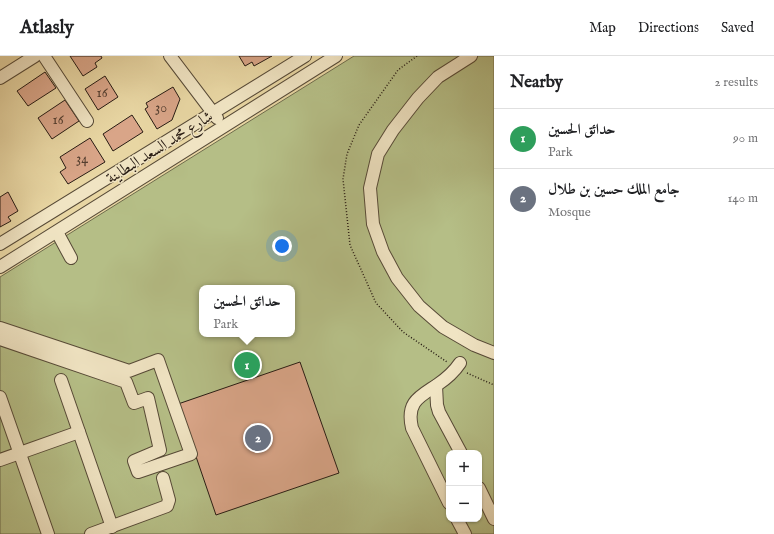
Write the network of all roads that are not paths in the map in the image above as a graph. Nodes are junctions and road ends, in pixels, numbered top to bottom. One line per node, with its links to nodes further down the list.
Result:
1 (35, 56): 7 (street)
2 (44, 56): 9 (street)
3 (170, 56): 8 (street)
4 (305, 56): 8 (street, شارع محمد السعد البطاينة)
5 (336, 56): 10 (street, شارع محمد السعد البطاينة)
6 (471, 56): 17 (street)
7 (0, 78)
8 (213, 112): 10 (street); 12 (street, شارع محمد السعد البطاينة)
9 (87, 121)
10 (224, 127): 11 (street, شارع محمد السعد البطاينة)
11 (57, 232): 13 (street); 14 (street, شارع محمد السعد البطاينة)
12 (0, 244)
13 (71, 258)
14 (0, 267)
15 (0, 328): 16 (street)
16 (0, 339)
17 (494, 353)
18 (458, 366): 20 (street)
19 (61, 380): 22 (street)
20 (436, 386): 23 (street); 28 (street)
21 (0, 397): 24 (street)
22 (79, 432): 24 (street); 31 (street)
23 (459, 450)
24 (20, 453): 25 (street); 32 (street)
25 (0, 460)
26 (163, 478): 31 (street)
27 (482, 494): 29 (street)
28 (446, 497)
29 (494, 519)
30 (459, 522): 34 (street)
31 (112, 527): 33 (street)
32 (48, 534)
33 (91, 534)
34 (465, 534)

